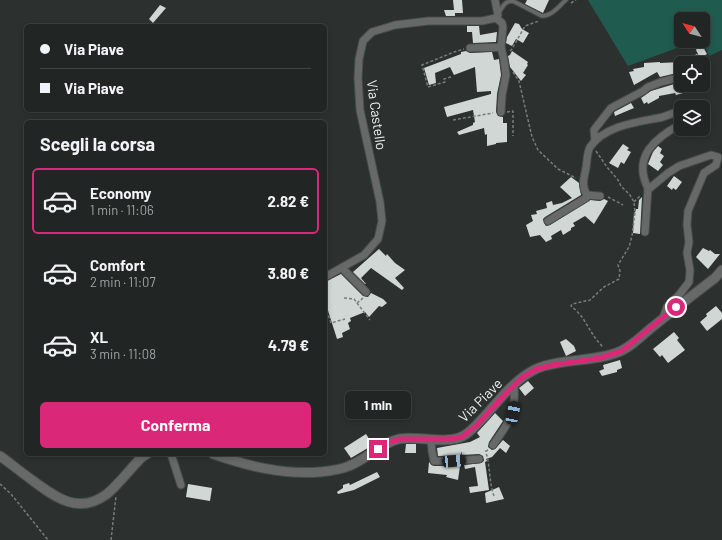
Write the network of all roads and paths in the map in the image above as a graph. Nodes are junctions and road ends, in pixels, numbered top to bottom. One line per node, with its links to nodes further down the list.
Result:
1 (495, 0): 5 (street)
2 (566, 0): 5 (lane)
3 (576, 0): 4 (path)
4 (567, 6)
5 (497, 17): 7 (street); 26 (street, Via Castello)
6 (540, 21): 9 (path)
7 (501, 47): 8 (street); 9 (street)
8 (470, 48): 10 (path)
9 (504, 58): 12 (street); 19 (path)
10 (451, 77)
11 (674, 79): 18 (street)
12 (501, 112): 17 (path)
13 (674, 113): 18 (street)
14 (486, 115): 15 (path)
15 (454, 120)
16 (674, 128): 20 (street)
17 (514, 136)
18 (595, 141): 19 (street); 35 (path)
19 (583, 182): 21 (street)
20 (648, 188): 25 (street); 32 (street)
21 (587, 195): 22 (street); 24 (street)
22 (600, 196): 23 (path)
23 (623, 205)
24 (548, 221)
25 (645, 232)
26 (342, 268): 28 (street, Via Castello); 29 (street)
27 (722, 270): 32 (street, Via Piave)
28 (327, 276)
29 (366, 292)
30 (344, 298): 34 (path)
31 (327, 312): 33 (path)
32 (663, 318): 36 (street, Via Piave)
33 (345, 319)
34 (370, 320)
35 (606, 348)
36 (514, 385): 37 (street, Via Piave); 38 (street, Via Piave)
37 (431, 439): 42 (street, Via Piave); 44 (street)
38 (493, 445)
39 (0, 456): 45 (street)
40 (144, 456): 45 (street)
41 (172, 456): 47 (street)
42 (219, 456)
43 (486, 456): 48 (path)
44 (479, 459)
45 (118, 482): 50 (path)
46 (0, 484): 49 (path)
47 (181, 485)
48 (494, 496)
49 (48, 540)
50 (111, 540)

